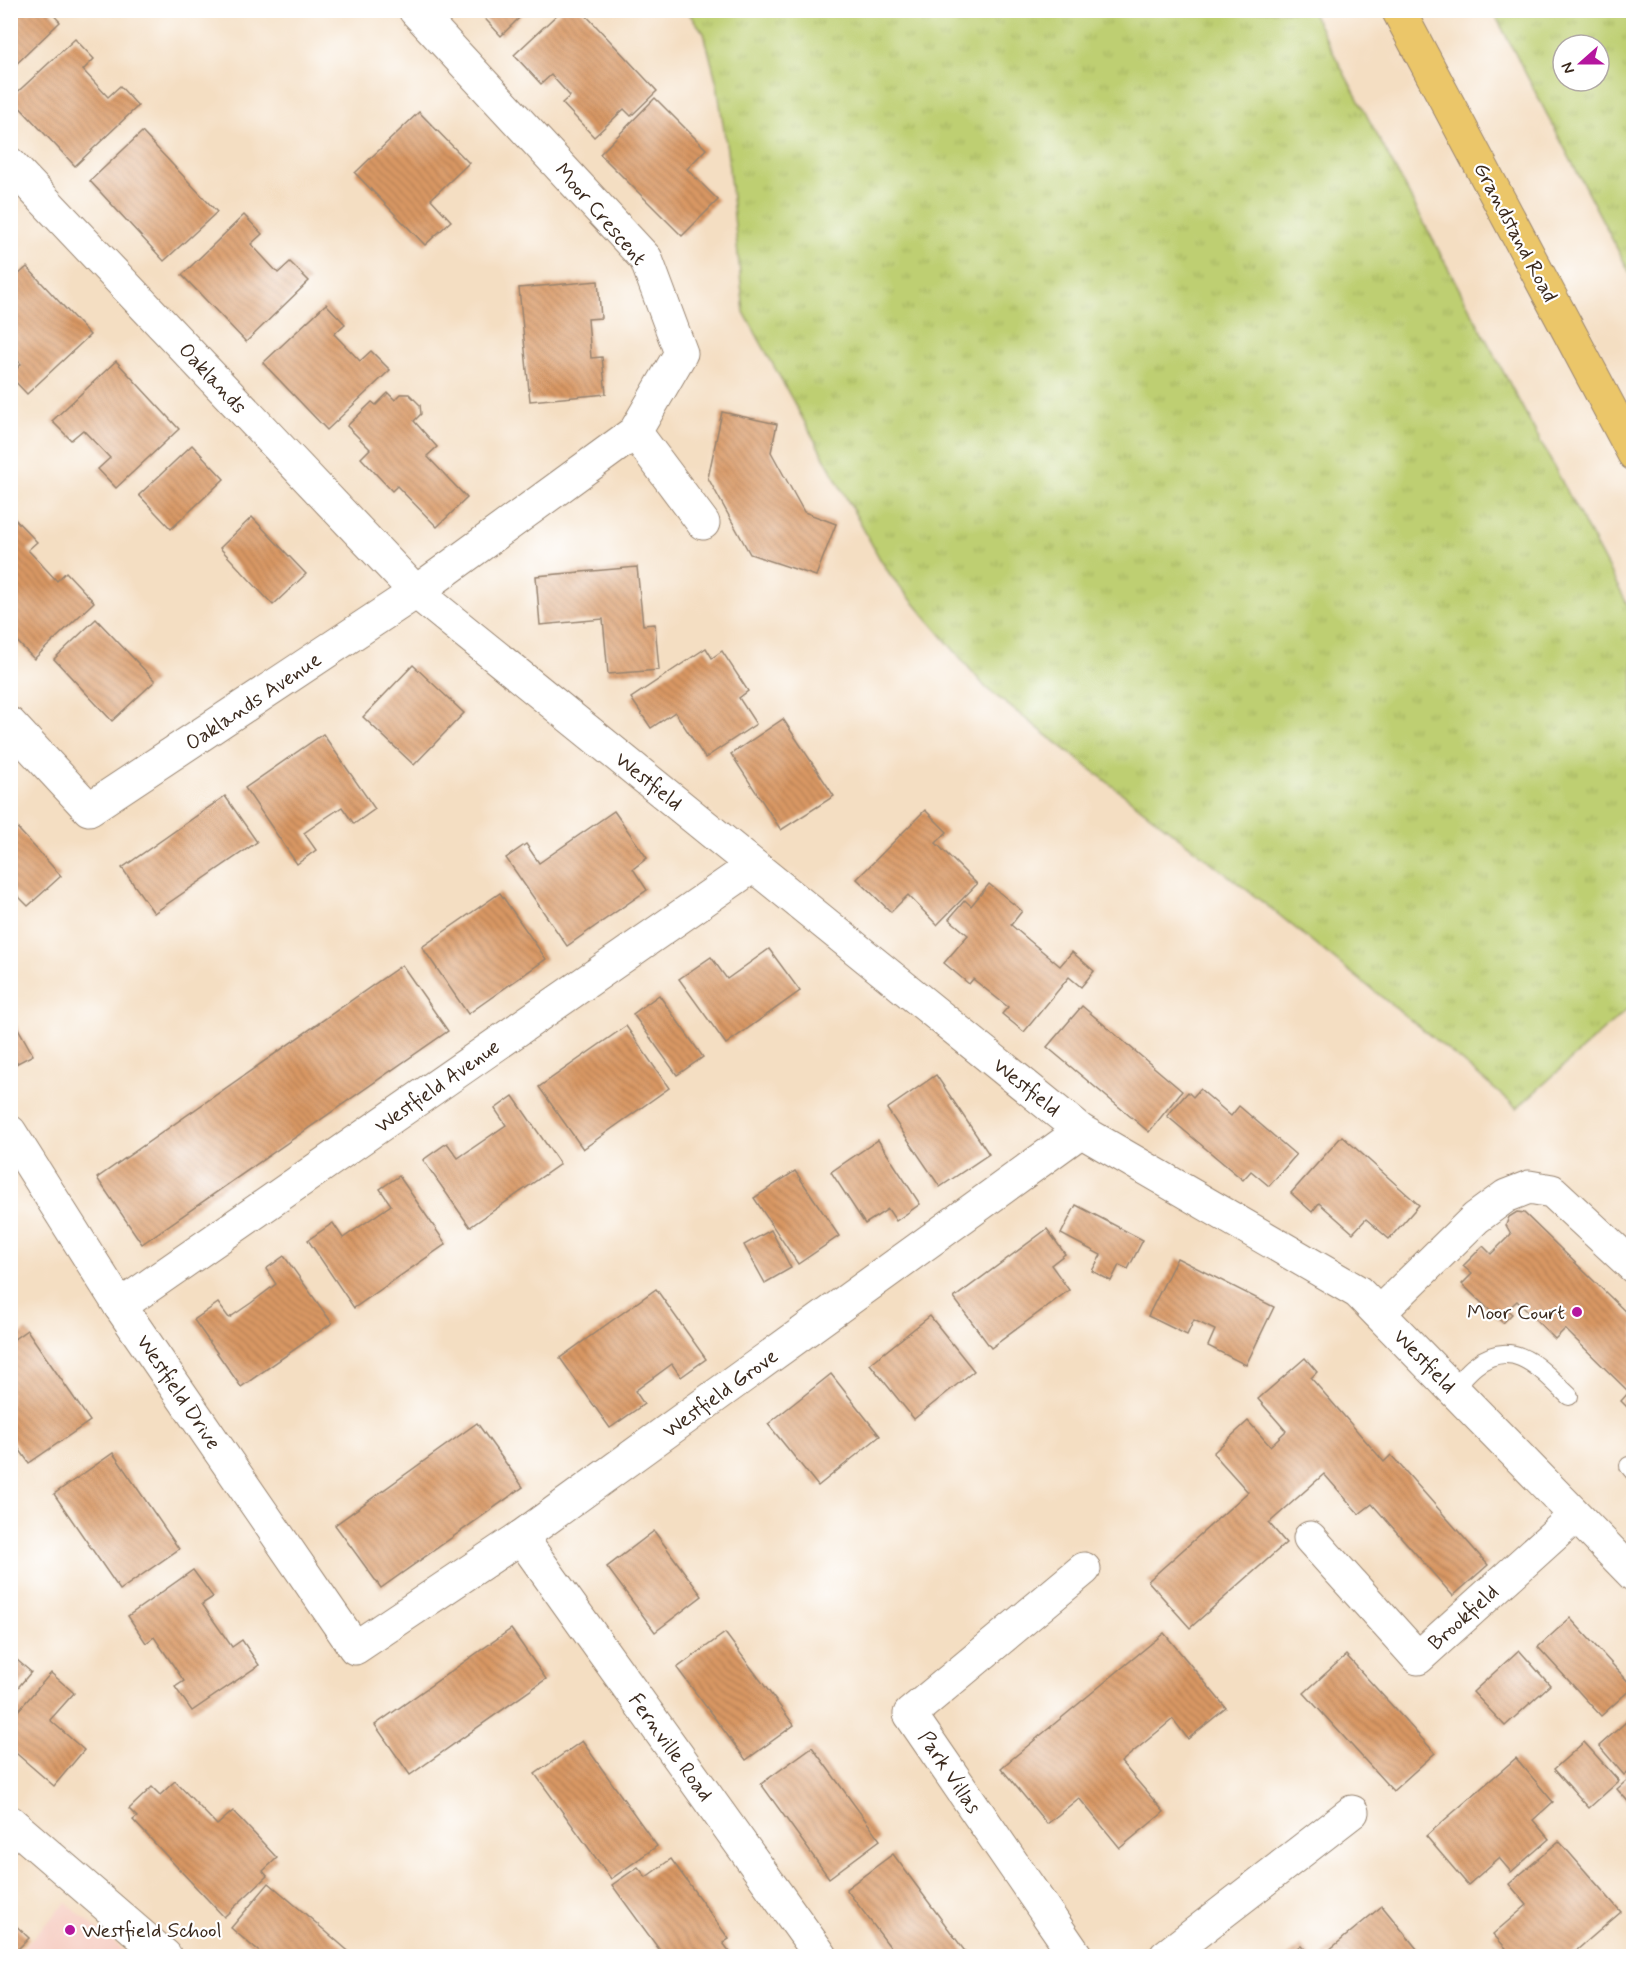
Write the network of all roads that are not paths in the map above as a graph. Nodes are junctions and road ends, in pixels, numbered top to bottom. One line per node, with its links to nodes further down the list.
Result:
1 (416, 10): 4 (street, Moor Crescent)
2 (1398, 10): 5 (main road, Grandstand Road)
3 (10, 164): 7 (street, Oaklands)
4 (635, 432): 6 (street); 7 (street, Moor Crescent)
5 (1634, 454)
6 (703, 523)
7 (416, 592): 8 (street, Oaklands Avenue); 9 (street, Westfield)
8 (10, 724)
9 (753, 866): 10 (street, Westfield); 13 (street, Westfield Avenue)
10 (1081, 1131): 14 (street, Westfield); 18 (street, Westfield Grove)
11 (10, 1132): 13 (street, Westfield Drive)
12 (1634, 1267): 14 (street)
13 (120, 1306): 22 (street, Westfield Drive)
14 (1378, 1313): 15 (street, Westfield)
15 (1452, 1389): 16 (lane); 17 (street, Westfield)
16 (1569, 1396)
17 (1575, 1516): 19 (street, Brookfield); 21 (street, Westfield)
18 (521, 1537): 22 (street, Westfield Grove); 26 (street, Fernville Road)
19 (1310, 1538)
20 (1084, 1569): 27 (street, Park Villas)
21 (1634, 1575)
22 (355, 1648)
23 (1352, 1812): 28 (street)
24 (10, 1822): 25 (street)
25 (165, 1956)
26 (821, 1956)
27 (1076, 1956)
28 (1166, 1956)

